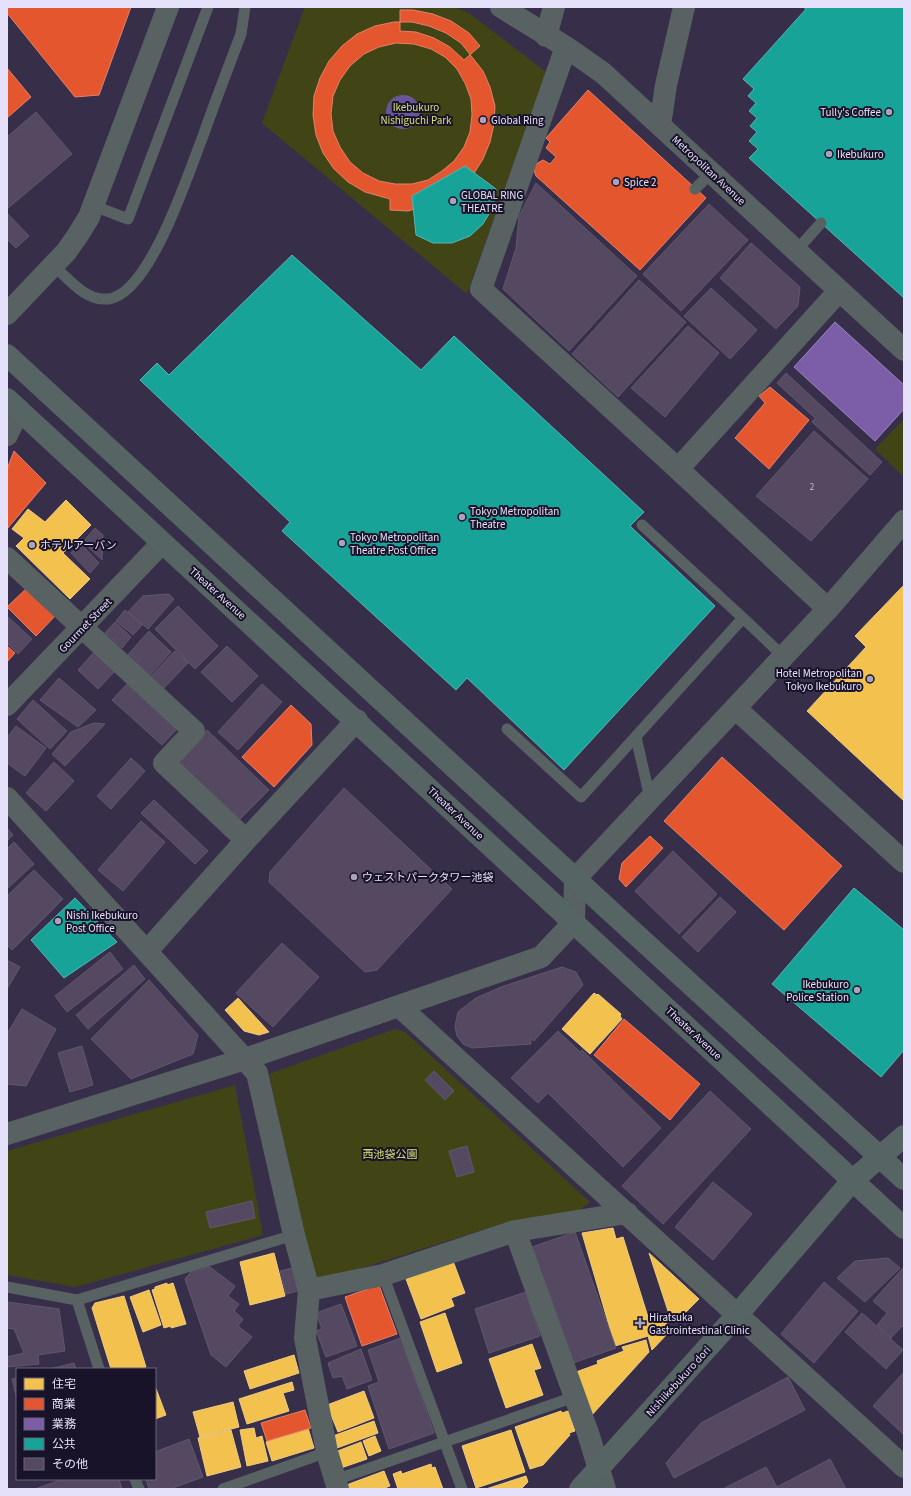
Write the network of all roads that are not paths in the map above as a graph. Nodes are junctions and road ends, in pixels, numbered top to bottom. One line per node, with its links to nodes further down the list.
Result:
1 (168, 7): 12 (street)
2 (208, 7): 12 (lane)
3 (245, 7): 15 (lane)
4 (501, 7): 7 (street, Metropolitan Avenue)
5 (554, 7): 7 (street)
6 (684, 7): 9 (street)
7 (546, 36): 8 (street, Metropolitan Avenue)
8 (566, 47): 9 (street, Metropolitan Avenue); 22 (street)
9 (660, 125): 10 (street, Metropolitan Avenue)
10 (711, 173): 11 (lane); 14 (street, Metropolitan Avenue)
11 (696, 189)
12 (94, 206): 15 (street)
13 (821, 223): 14 (lane)
14 (796, 251): 16 (street, Metropolitan Avenue)
15 (53, 265): 17 (street)
16 (839, 291): 18 (street, Metropolitan Avenue); 22 (street)
17 (7, 314)
18 (904, 350)
19 (7, 356): 40 (street)
20 (13, 404): 21 (street); 25 (street, Theater Avenue)
21 (7, 435)
22 (678, 469): 27 (street)
23 (904, 521): 27 (street)
24 (642, 525): 28 (lane)
25 (162, 543): 29 (street, Gourmet Street); 33 (street, Theater Avenue)
26 (7, 558): 29 (street)
27 (828, 608): 30 (street)
28 (743, 618): 30 (lane); 35 (lane)
29 (84, 627): 31 (street, Gourmet Street); 38 (street)
30 (783, 656): 32 (street)
31 (7, 705)
32 (735, 708): 37 (street); 39 (street)
33 (357, 720): 38 (street); 41 (street, Theater Avenue)
34 (507, 729): 35 (lane)
35 (636, 737): 37 (lane)
36 (7, 798): 42 (street)
37 (650, 798): 40 (street)
38 (246, 840): 42 (street)
39 (904, 862)
40 (575, 879): 41 (street); 47 (street)
41 (574, 922): 43 (street); 49 (street, Theater Avenue)
42 (147, 951): 44 (street)
43 (400, 1006): 44 (street); 50 (street)
44 (245, 1059): 45 (street); 53 (street)
45 (7, 1134)
46 (904, 1136): 47 (street, Nishiikebukuro dori)
47 (880, 1157): 48 (street); 49 (street, Nishiikebukuro dori)
48 (904, 1179)
49 (852, 1181): 51 (street, Theater Avenue); 58 (street, Nishiikebukuro dori)
50 (627, 1213): 52 (street); 58 (street)
51 (904, 1228)
52 (514, 1231): 54 (street); 60 (street)
53 (294, 1236): 56 (street); 57 (lane)
54 (383, 1275): 56 (street); 61 (lane)
55 (7, 1287): 57 (lane)
56 (309, 1290): 62 (street)
57 (77, 1300): 59 (lane)
58 (737, 1316): 63 (street); 64 (street, Nishiikebukuro dori)
59 (99, 1368)
60 (574, 1397): 61 (lane); 64 (street)
61 (444, 1442): 65 (lane); 67 (lane)
62 (327, 1452): 65 (street); 66 (lane)
63 (904, 1467)
64 (602, 1479): 68 (street, Nishiikebukuro dori)
65 (336, 1485)
66 (223, 1489)
67 (462, 1489)
68 (580, 1489)

